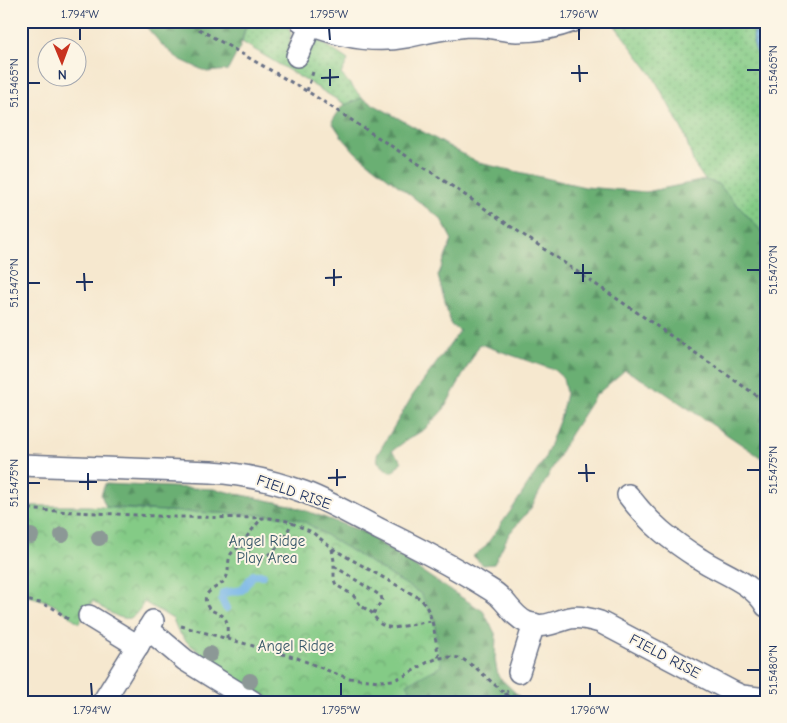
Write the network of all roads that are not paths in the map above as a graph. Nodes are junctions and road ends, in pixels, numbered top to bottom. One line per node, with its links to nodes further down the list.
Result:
1 (573, 21): 2 (street)
2 (306, 23): 3 (street)
3 (297, 56)
4 (21, 465): 8 (street, FIELD RISE)
5 (628, 495): 6 (street)
6 (766, 606)
7 (81, 620): 9 (street)
8 (534, 624): 10 (street); 11 (street, FIELD RISE)
9 (146, 632): 12 (street); 13 (street)
10 (519, 672)
11 (766, 699)
12 (103, 702)
13 (253, 702)

